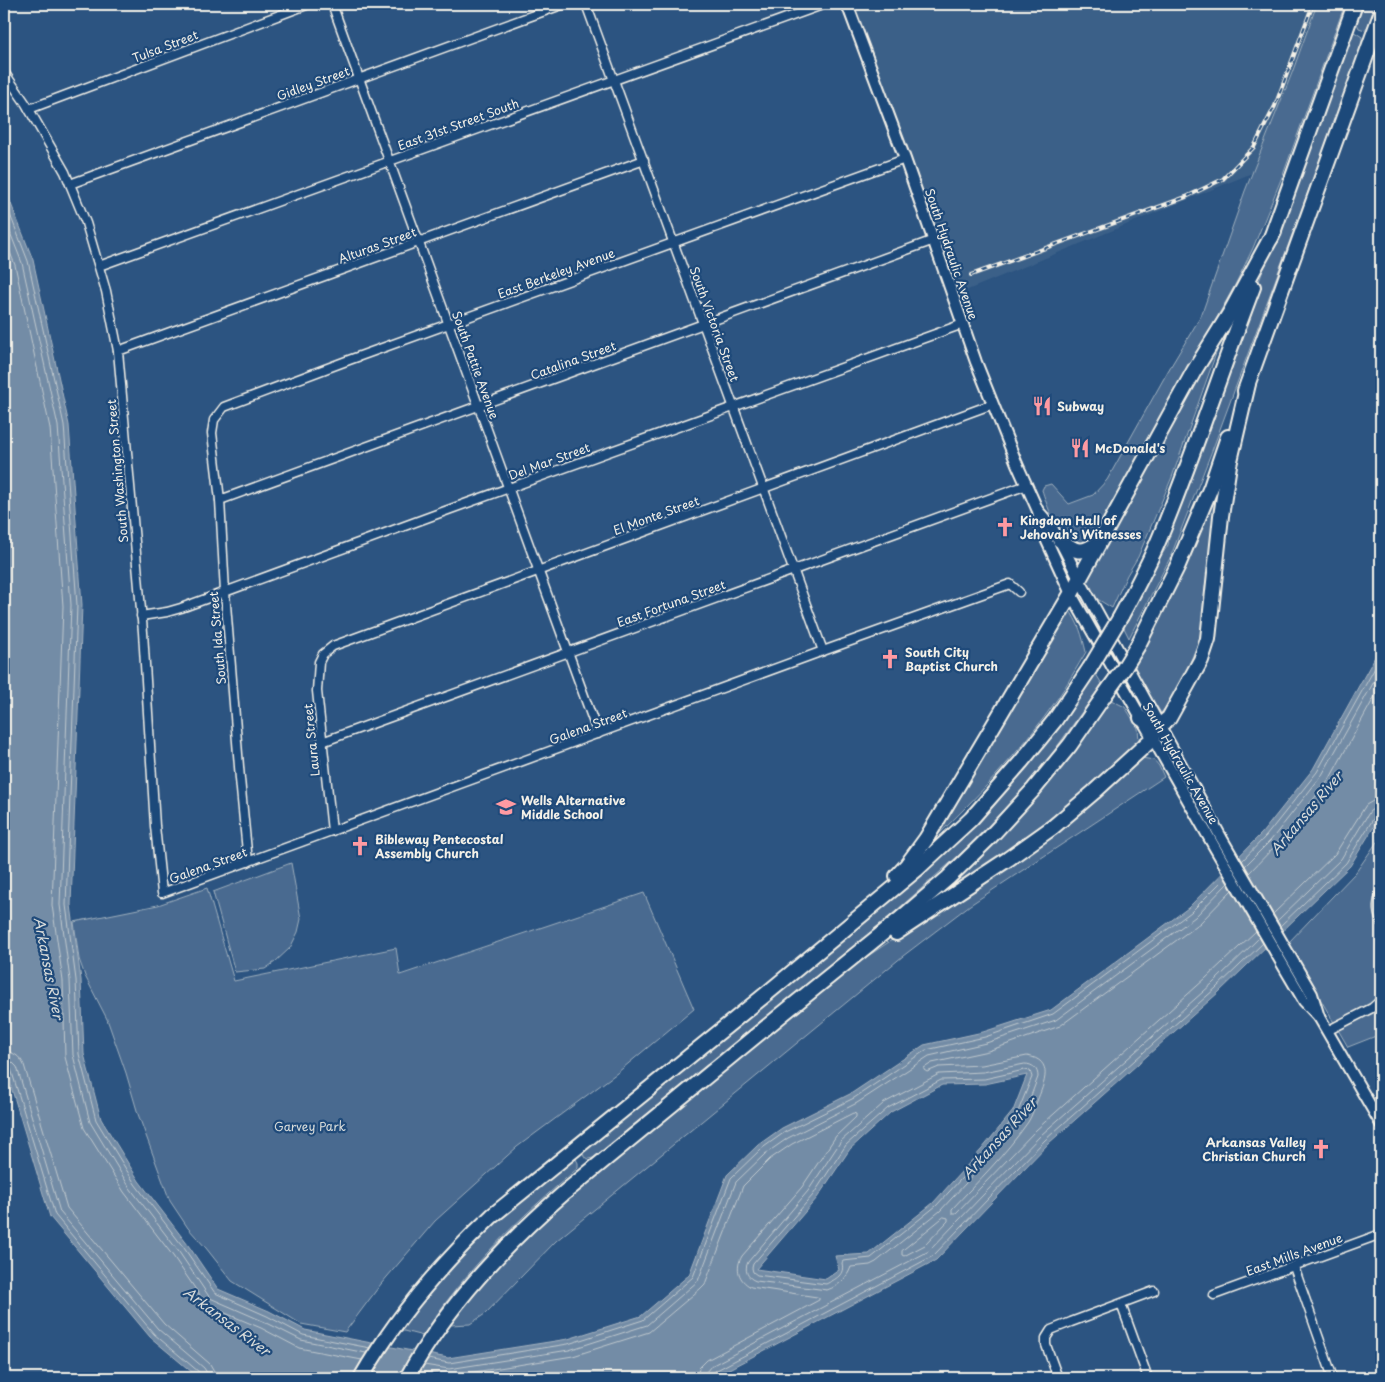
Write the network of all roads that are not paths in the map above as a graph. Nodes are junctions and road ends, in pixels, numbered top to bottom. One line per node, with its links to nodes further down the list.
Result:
1 (309, 4): 12 (street, Tulsa Street)
2 (332, 4): 10 (street, South Pattie Avenue)
3 (564, 4): 10 (street, Gidley Street)
4 (586, 4): 11 (street, South Victoria Street)
5 (825, 4): 11 (street, East 31st Street South)
6 (847, 4): 13 (street, South Hydraulic Avenue)
7 (1355, 4): 17 (highway)
8 (1381, 14): 26 (highway)
9 (4, 72): 12 (street, South Washington Street)
10 (359, 78): 15 (street, South Pattie Avenue); 16 (street, Gidley Street)
11 (614, 80): 14 (street, South Victoria Street); 15 (street, East 31st Street South)
12 (29, 109): 16 (street, South Washington Street)
13 (905, 159): 18 (street, South Hydraulic Avenue); 20 (street, East Berkeley Avenue)
14 (644, 160): 19 (street, Alturas Street); 20 (street, South Victoria Street)
15 (389, 161): 19 (street, South Pattie Avenue); 21 (street, East 31st Street South)
16 (70, 184): 21 (street, South Washington Street)
17 (1274, 232): 37 (highway); 58 (highway, bridge)
18 (934, 240): 23 (street, Catalina Street); 24 (street, South Hydraulic Avenue)
19 (419, 242): 22 (street, South Pattie Avenue); 25 (street, Alturas Street)
20 (674, 243): 22 (street, East Berkeley Avenue); 23 (street, South Victoria Street)
21 (99, 266): 25 (street, South Washington Street)
22 (449, 324): 28 (street, South Pattie Avenue); 30 (street, East Berkeley Avenue)
23 (703, 324): 28 (street, Catalina Street); 29 (street, South Victoria Street)
24 (963, 324): 27 (street, South Hydraulic Avenue); 29 (street, Del Mar Street)
25 (118, 351): 44 (street, South Washington Street)
26 (1248, 384): 49 (highway); 59 (highway, bridge)
27 (993, 404): 31 (street, South Hydraulic Avenue); 33 (street, El Monte Street)
28 (478, 406): 32 (street, South Pattie Avenue); 34 (street, Catalina Street)
29 (733, 407): 32 (street, Del Mar Street); 33 (street, South Victoria Street)
30 (218, 414): 34 (street, South Ida Street)
31 (1027, 485): 35 (street, South Hydraulic Avenue); 39 (street, East Fortuna Street)
32 (508, 488): 38 (street, South Pattie Avenue); 41 (street, Del Mar Street)
33 (763, 488): 38 (street, El Monte Street); 39 (street, South Victoria Street)
34 (220, 500): 41 (street, South Ida Street)
35 (1038, 511): 36 (street, South Hydraulic Avenue); 43 (street, South Hydraulic Avenue)
36 (1060, 540): 37 (highway); 40 (street, South Hydraulic Avenue)
37 (1099, 543): 40 (highway)
38 (538, 570): 45 (street, El Monte Street); 47 (street, South Pattie Avenue)
39 (793, 570): 46 (street, South Victoria Street); 47 (street, East Fortuna Street)
40 (1079, 579): 43 (highway); 49 (street, South Hydraulic Avenue)
41 (224, 592): 44 (street, Del Mar Street); 54 (street, South Ida Street)
42 (1019, 592): 46 (street, Galena Street)
43 (1071, 594): 48 (street, South Hydraulic Avenue); 58 (highway)
44 (141, 616): 56 (street, South Washington Street)
45 (328, 649): 52 (street, Laura Street)
46 (823, 651): 50 (street, Galena Street)
47 (568, 652): 50 (street, South Pattie Avenue); 52 (street, East Fortuna Street)
48 (1141, 718): 49 (highway); 51 (street, South Hydraulic Avenue)
49 (1160, 725): 51 (highway); 61 (street, South Hydraulic Avenue)
50 (598, 734): 53 (street, Galena Street)
51 (1152, 739): 59 (highway); 61 (street, South Hydraulic Avenue)
52 (322, 742): 53 (street, Laura Street)
53 (332, 831): 54 (street, Galena Street)
54 (248, 862): 56 (street, Galena Street)
55 (1381, 892): 57 (street)
56 (162, 893)
57 (1381, 921)
58 (832, 939): 69 (highway)
59 (831, 975): 70 (highway)
60 (1381, 1000): 62 (street)
61 (1319, 1017): 62 (street, South Hydraulic Avenue)
62 (1327, 1030): 63 (street, South Hydraulic Avenue)
63 (1381, 1124)
64 (1381, 1234): 65 (street, East Mills Avenue)
65 (1294, 1267): 67 (street, East Mills Avenue); 73 (street)
66 (1154, 1292): 68 (street)
67 (1214, 1295)
68 (1121, 1304): 71 (street); 72 (street)
69 (361, 1378)
70 (407, 1378)
71 (1058, 1378)
72 (1148, 1378)
73 (1333, 1378)

